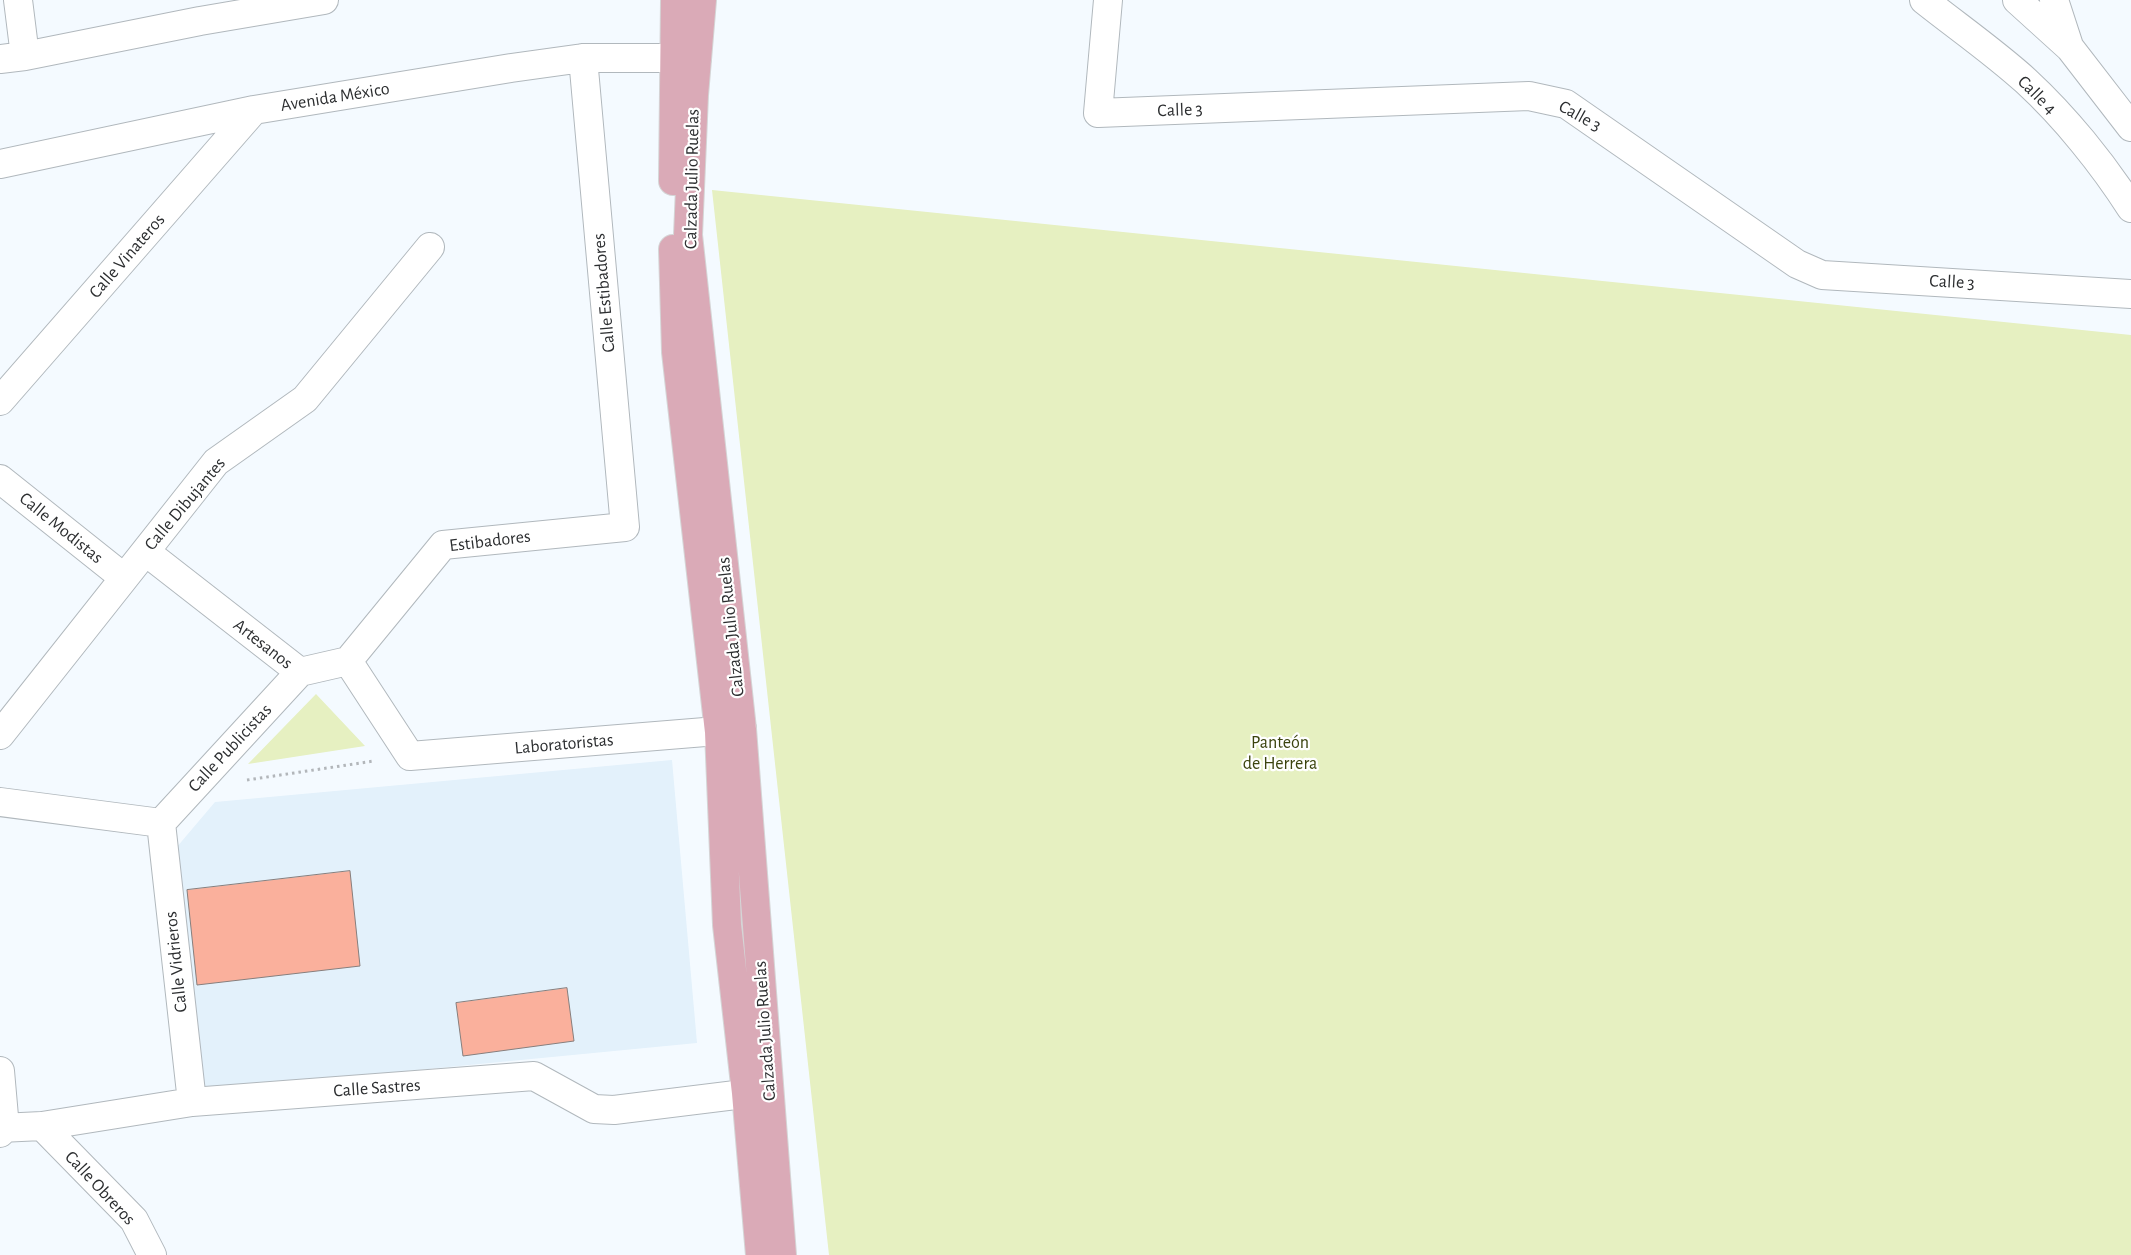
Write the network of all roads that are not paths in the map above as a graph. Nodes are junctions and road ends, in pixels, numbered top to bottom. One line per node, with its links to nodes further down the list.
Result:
1 (18, 0): 11 (street)
2 (324, 0): 9 (street)
3 (674, 0): 13 (main road, Calzada Julio Ruelas)
4 (702, 0): 13 (main road, Calzada Julio Ruelas)
5 (1108, 0): 19 (street, Calle 3)
6 (1924, 0): 17 (street, Calle 4)
7 (2017, 0): 10 (street)
8 (2054, 0): 10 (street)
9 (199, 11): 11 (street)
10 (2070, 48): 15 (street)
11 (12, 58)
12 (583, 58): 13 (street, Avenida México); 14 (street, Avenida México); 22 (street, Calle Estibadores)
13 (686, 58): 27 (main road, Calzada Julio Ruelas)
14 (254, 110): 16 (street, Avenida México); 20 (street, Calle Vinateros)
15 (2131, 127)
16 (0, 164)
17 (2131, 208)
18 (430, 248): 23 (street, Calle Dibujantes)
19 (2131, 294)
20 (0, 401)
21 (0, 479): 24 (street, Calle Modistas)
22 (625, 527): 25 (street, Estibadores)
23 (146, 552): 24 (street, Calle Dibujantes); 26 (street, Artesanos)
24 (123, 577): 28 (street, Calle Dibujantes)
25 (348, 661): 26 (street, Artesanos); 27 (street, Laboratoristas)
26 (300, 672): 30 (street, Calle Publicistas)
27 (730, 730): 32 (main road, Calzada Julio Ruelas)
28 (0, 735)
29 (0, 802): 30 (street)
30 (161, 823): 33 (street, Calle Vidrieros)
31 (0, 1071): 35 (street)
32 (758, 1092): 33 (street, Calle Sastres); 37 (main road, Calzada Julio Ruelas); 38 (main road, Calzada Julio Ruelas)
33 (192, 1102): 34 (street, Calle Sastres)
34 (42, 1126): 35 (street, Calle Sastres); 36 (street, Calle Obreros)
35 (2, 1130)
36 (152, 1255)
37 (760, 1255)
38 (782, 1255)

